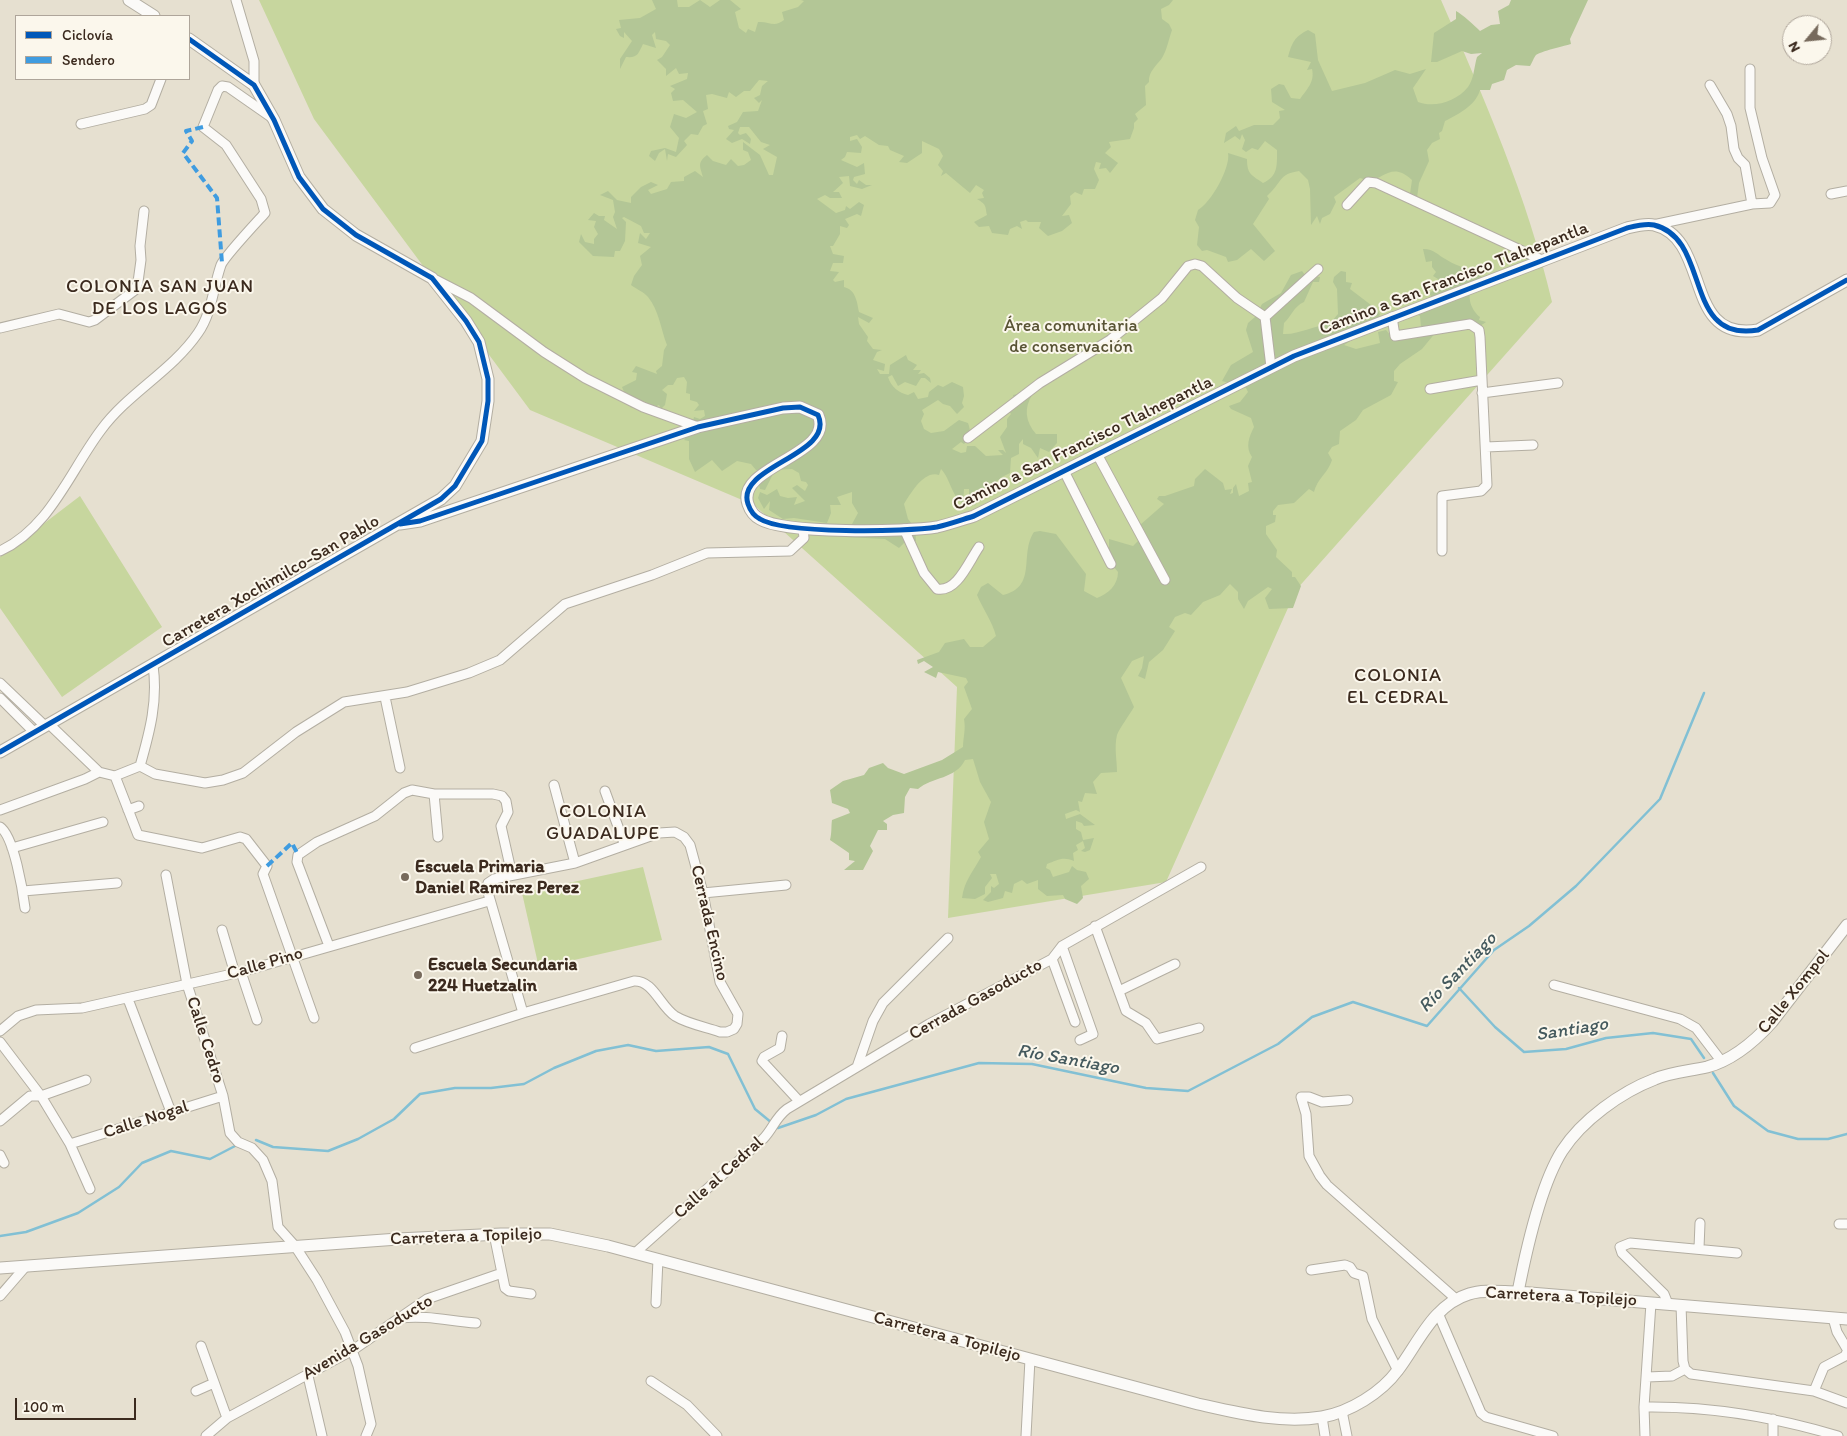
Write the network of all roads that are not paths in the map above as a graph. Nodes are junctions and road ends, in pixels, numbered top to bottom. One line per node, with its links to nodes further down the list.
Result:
1 (129, 0): 3 (street)
2 (236, 0): 7 (street)
3 (152, 15)
4 (190, 40): 7 (street)
5 (1750, 69): 13 (street)
6 (161, 80): 10 (street)
7 (254, 85): 9 (street)
8 (1710, 85): 13 (street)
9 (274, 120): 19 (street); 39 (street)
10 (81, 124)
11 (1847, 191): 12 (street)
12 (1831, 194)
13 (1752, 204): 16 (street)
14 (1346, 205): 17 (street)
15 (144, 211): 23 (street)
16 (1653, 225): 17 (street, Camino a San Francisco Tlalnepantla); 20 (street)
17 (1542, 260): 22 (street, Camino a San Francisco Tlalnepantla)
18 (1318, 269): 21 (street)
19 (432, 278): 29 (street); 35 (street, Carretera Xochimilco-San Pablo)
20 (1847, 280)
21 (1265, 317): 24 (street); 30 (street)
22 (1392, 317): 24 (street, Camino a San Francisco Tlalnepantla); 25 (street)
23 (0, 328)
24 (1271, 367): 33 (street, Camino a San Francisco Tlalnepantla)
25 (1482, 380): 27 (street); 28 (street)
26 (1558, 383): 28 (street)
27 (1430, 389)
28 (1482, 393): 32 (street)
29 (698, 427): 35 (street, Camino a San Francisco Tlalnepantla); 36 (street, Camino a San Francisco Tlalnepantla)
30 (968, 438)
31 (1533, 445): 32 (street)
32 (1486, 447): 40 (street)
33 (1097, 454): 34 (street, Camino a San Francisco Tlalnepantla); 42 (street)
34 (1064, 471): 37 (street, Camino a San Francisco Tlalnepantla); 41 (street)
35 (400, 524): 43 (street, Carretera Xochimilco-San Pablo)
36 (803, 529): 37 (street, Camino a San Francisco Tlalnepantla); 45 (street)
37 (904, 529): 38 (street)
38 (979, 547)
39 (0, 551)
40 (1442, 551)
41 (1111, 564)
42 (1165, 580)
43 (153, 665): 47 (street, Carretera Xochimilco-San Pablo); 50 (street)
44 (0, 683): 47 (street)
45 (386, 697): 50 (street); 51 (street)
46 (2, 701): 48 (street)
47 (47, 725): 48 (street, Carretera Xochimilco-San Pablo); 52 (street)
48 (34, 732): 49 (street, Carretera Xochimilco-San Pablo)
49 (0, 752)
50 (140, 766): 53 (street)
51 (400, 768)
52 (99, 772): 53 (street); 58 (street)
53 (115, 776): 59 (street)
54 (554, 785): 65 (street)
55 (605, 791): 63 (street)
56 (434, 794): 62 (street); 68 (street); 79 (street)
57 (139, 806): 59 (street)
58 (0, 810)
59 (128, 810): 81 (street)
60 (104, 822): 64 (street)
61 (0, 827): 64 (street)
62 (438, 837)
63 (624, 844): 65 (street); 72 (street, Cerrada Encino)
64 (12, 848): 71 (street)
65 (574, 863): 68 (street)
66 (1201, 867): 76 (street, Cerrada Gasoducto)
67 (166, 875): 85 (street, Calle Cedro)
68 (512, 875): 73 (street)
69 (117, 883): 71 (street)
70 (786, 885): 72 (street)
71 (23, 892): 74 (street)
72 (703, 893): 89 (street, Cerrada Encino)
73 (489, 901): 79 (street, Calle Pino); 89 (street)
74 (25, 908)
75 (1847, 925): 99 (street, Calle Xompol)
76 (1095, 926): 80 (street, Cerrada Gasoducto); 87 (street)
77 (222, 930): 84 (street)
78 (948, 938): 100 (street)
79 (329, 946): 81 (street, Calle Pino)
80 (1062, 946): 82 (street, Cerrada Gasoducto); 96 (street)
81 (294, 956): 84 (street, Calle Pino); 90 (street)
82 (1052, 958): 92 (street); 100 (street, Cerrada Gasoducto)
83 (1176, 964): 87 (street)
84 (238, 973): 85 (street, Calle Pino); 91 (street)
85 (187, 984): 88 (street, Calle Pino); 103 (street, Calle Cedro)
86 (1554, 985): 99 (street)
87 (1118, 991): 93 (street)
88 (128, 999): 94 (street, Calle Pino); 106 (street)
89 (523, 1013): 98 (street)
90 (314, 1018)
91 (257, 1020)
92 (1075, 1022)
93 (1199, 1028)
94 (0, 1031)
95 (782, 1036): 105 (street)
96 (1080, 1040)
97 (0, 1042): 102 (street)
98 (415, 1048)
99 (1722, 1062): 121 (street, Calle Xompol)
100 (857, 1067): 105 (street, Cerrada Gasoducto)
101 (86, 1080): 102 (street)
102 (41, 1096): 107 (street); 108 (street)
103 (223, 1096): 106 (street, Calle Nogal); 112 (street, Calle Cedro)
104 (1348, 1100): 124 (street)
105 (799, 1101): 114 (street, Calle al Cedral)
106 (171, 1112): 108 (street, Calle Nogal)
107 (0, 1121)
108 (70, 1144): 109 (street)
109 (90, 1189)
110 (1700, 1223): 113 (street)
111 (494, 1234): 112 (street, Carretera a Topilejo); 114 (street, Carretera a Topilejo); 120 (street)
112 (295, 1246): 117 (street, Carretera a Topilejo); 135 (street, Calle Cedro)
113 (1699, 1248): 115 (street); 127 (street)
114 (635, 1253): 116 (street, Carretera a Topilejo)
115 (1737, 1253)
116 (658, 1259): 125 (street); 137 (street, Carretera a Topilejo)
117 (26, 1266): 118 (street, Carretera a Topilejo); 123 (street)
118 (0, 1268)
119 (1311, 1270): 139 (street)
120 (502, 1273): 122 (street); 130 (street, Avenida Gasoducto)
121 (1518, 1292): 124 (street, Carretera a Topilejo); 126 (street, Carretera a Topilejo)
122 (531, 1294)
123 (0, 1296)
124 (1456, 1299): 129 (street, Carretera a Topilejo)
125 (656, 1303)
126 (1651, 1303): 127 (street, Carretera a Topilejo); 141 (street)
127 (1668, 1304): 128 (street, Carretera a Topilejo)
128 (1681, 1305): 131 (street, Carretera a Topilejo); 138 (street)
129 (1438, 1313): 139 (street, Carretera a Topilejo); 159 (street)
130 (399, 1318): 133 (street); 135 (street, Avenida Gasoducto)
131 (1833, 1318): 132 (street, Carretera a Topilejo); 136 (street)
132 (1847, 1319)
133 (476, 1323)
134 (201, 1346): 143 (street)
135 (353, 1350): 140 (street, Avenida Gasoducto); 154 (street, Calle Cedro)
136 (1847, 1351): 145 (street)
137 (1030, 1359): 149 (street, Carretera a Topilejo); 156 (street)
138 (1685, 1369): 141 (street); 145 (street)
139 (1398, 1371): 148 (street, Carretera a Topilejo)
140 (308, 1376): 150 (street, Avenida Gasoducto); 153 (street)
141 (1647, 1376): 147 (street)
142 (652, 1381): 155 (street)
143 (214, 1383): 144 (street); 150 (street)
144 (196, 1391)
145 (1814, 1392): 146 (street)
146 (1847, 1403)
147 (1644, 1407): 151 (street); 160 (street)
148 (1342, 1411): 149 (street, Carretera a Topilejo); 158 (street)
149 (1322, 1417): 157 (street)
150 (227, 1418): 152 (street, Avenida Gasoducto)
151 (1773, 1419): 161 (street); 162 (street)
152 (206, 1436)
153 (322, 1436)
154 (366, 1436)
155 (716, 1436)
156 (1026, 1436)
157 (1325, 1436)
158 (1347, 1436)
159 (1553, 1436)
160 (1645, 1436)
161 (1773, 1436)
162 (1838, 1436)

